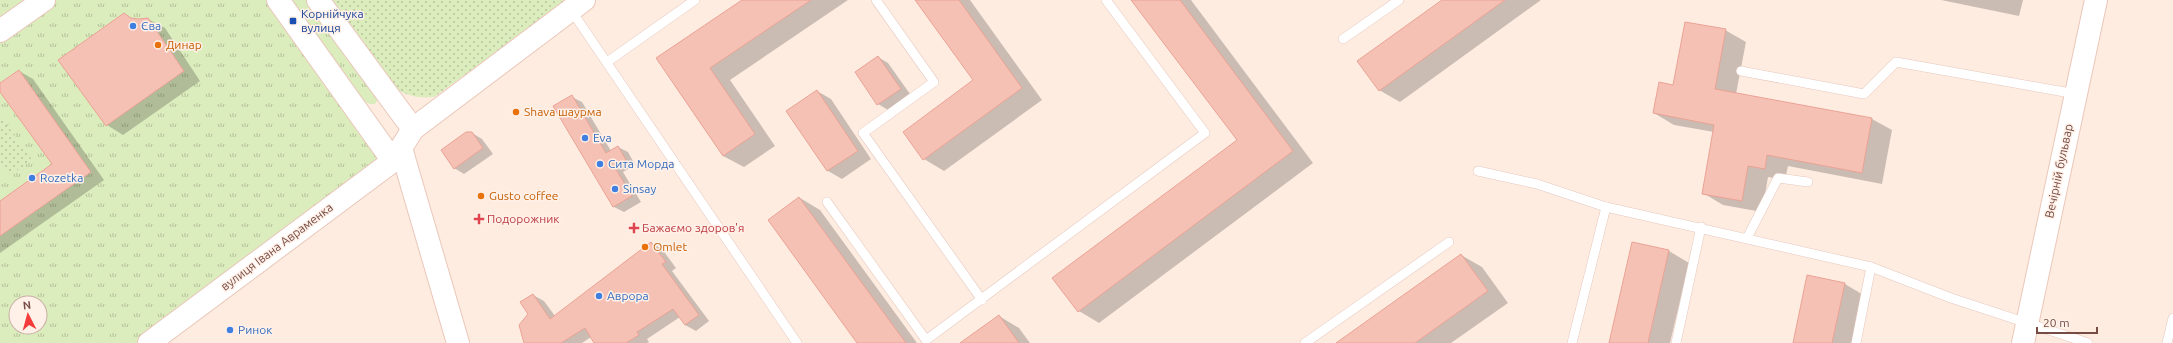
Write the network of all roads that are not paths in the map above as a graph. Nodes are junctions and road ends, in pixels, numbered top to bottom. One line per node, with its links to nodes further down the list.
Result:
1 (44, 0): 10 (street)
2 (278, 0): 16 (street)
3 (318, 0): 15 (street)
4 (695, 0): 12 (lane)
5 (876, 0): 25 (lane)
6 (1106, 0): 25 (lane)
7 (1399, 0): 11 (lane)
8 (2096, 0): 14 (street, Вечірній бульвар)
9 (578, 5): 12 (lane); 15 (street, вулиця Івана Авраменка)
10 (0, 31)
11 (1343, 39)
12 (607, 62): 30 (lane)
13 (1741, 71): 14 (lane)
14 (2076, 94): 27 (street, Вечірній бульвар)
15 (413, 128): 16 (street, вулиця Івана Авраменка)
16 (397, 154): 28 (street, вулиця Івана Авраменка); 29 (street)
17 (1478, 171): 20 (lane)
18 (1808, 182): 22 (lane)
19 (827, 202): 25 (lane)
20 (1606, 206): 21 (lane); 32 (lane)
21 (1701, 228): 22 (lane); 33 (lane)
22 (1747, 238): 24 (lane)
23 (1449, 242): 31 (lane)
24 (1871, 267): 27 (lane); 34 (lane)
25 (982, 300)
26 (2173, 318): 37 (lane)
27 (2027, 322): 35 (street, Вечірній бульвар); 36 (lane)
28 (149, 343)
29 (458, 343)
30 (797, 343)
31 (1305, 343)
32 (1572, 343)
33 (1676, 343)
34 (1856, 343)
35 (2023, 343)
36 (2088, 343)
37 (2167, 343)

